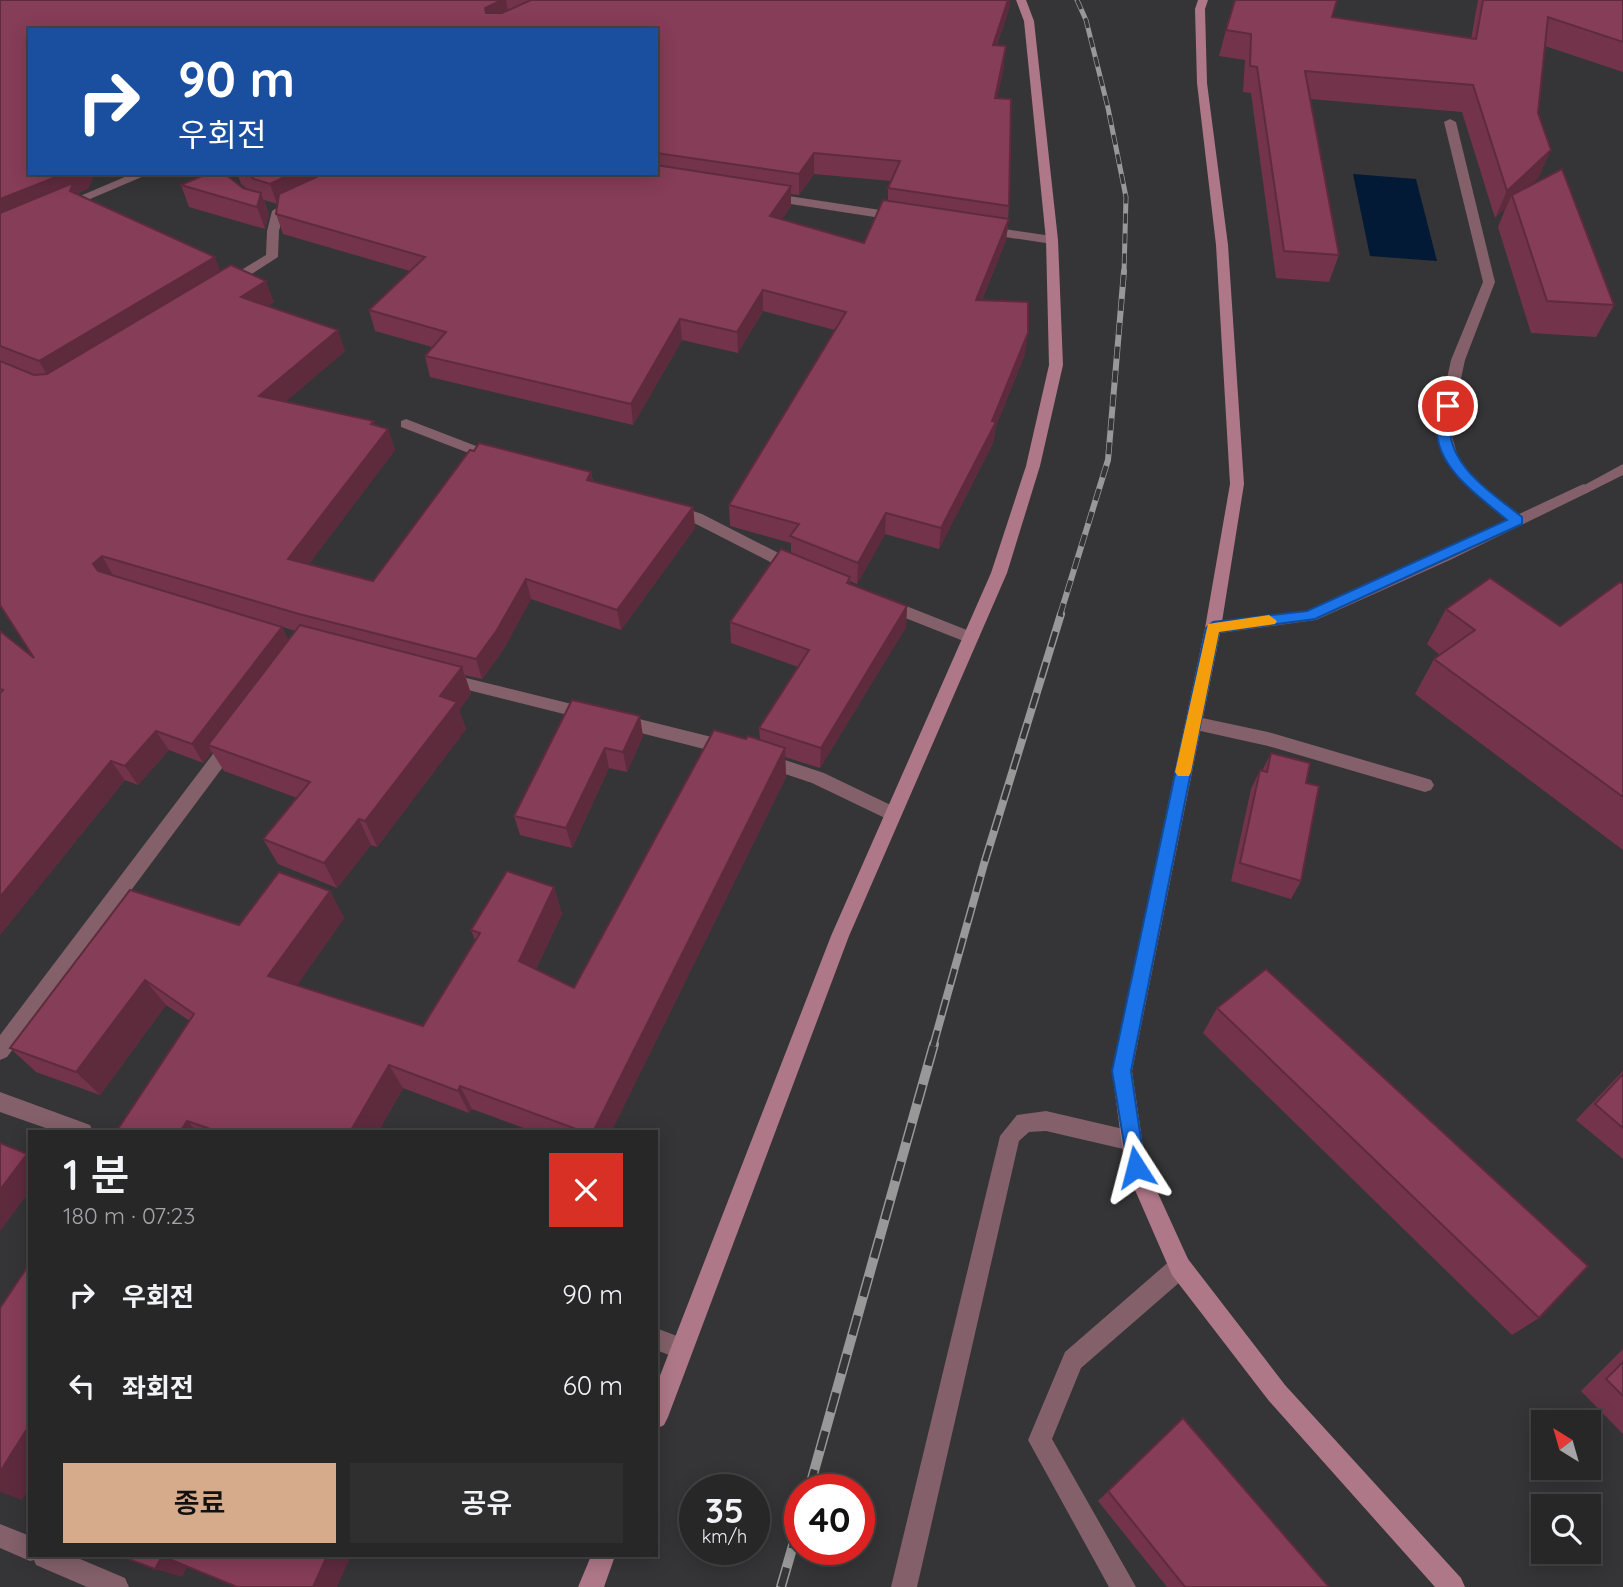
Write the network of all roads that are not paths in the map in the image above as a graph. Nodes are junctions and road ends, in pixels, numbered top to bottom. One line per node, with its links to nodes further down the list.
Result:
1 (1021, 0): 10 (street)
2 (1203, 0): 19 (street)
3 (1450, 122): 16 (street)
4 (140, 175): 7 (street)
5 (750, 194): 8 (street)
6 (278, 208): 11 (street)
7 (48, 212)
8 (915, 219)
9 (970, 228): 10 (street)
10 (1052, 240): 20 (street)
11 (212, 292)
12 (406, 424): 13 (street)
13 (514, 463)
14 (1623, 469): 16 (street)
15 (663, 505): 17 (street)
16 (1517, 521): 19 (street)
17 (805, 572)
18 (869, 597): 20 (street)
19 (1213, 628): 22 (street)
20 (971, 638): 25 (street)
21 (424, 673): 25 (street)
22 (1194, 723): 24 (street); 29 (street)
23 (240, 731): 26 (street)
24 (1425, 785)
25 (893, 814): 32 (street)
26 (0, 1051)
27 (0, 1102): 28 (street)
28 (77, 1130)
29 (1132, 1141): 30 (street); 40 (street)
30 (1180, 1267): 41 (street); 42 (street)
31 (658, 1340): 32 (street)
32 (682, 1349): 33 (street)
33 (658, 1412)
34 (0, 1536): 35 (street)
35 (28, 1548)
36 (47, 1557): 38 (street)
37 (603, 1557): 39 (street)
38 (116, 1587)
39 (592, 1587)
40 (904, 1587)
41 (1123, 1587)
42 (1452, 1587)

